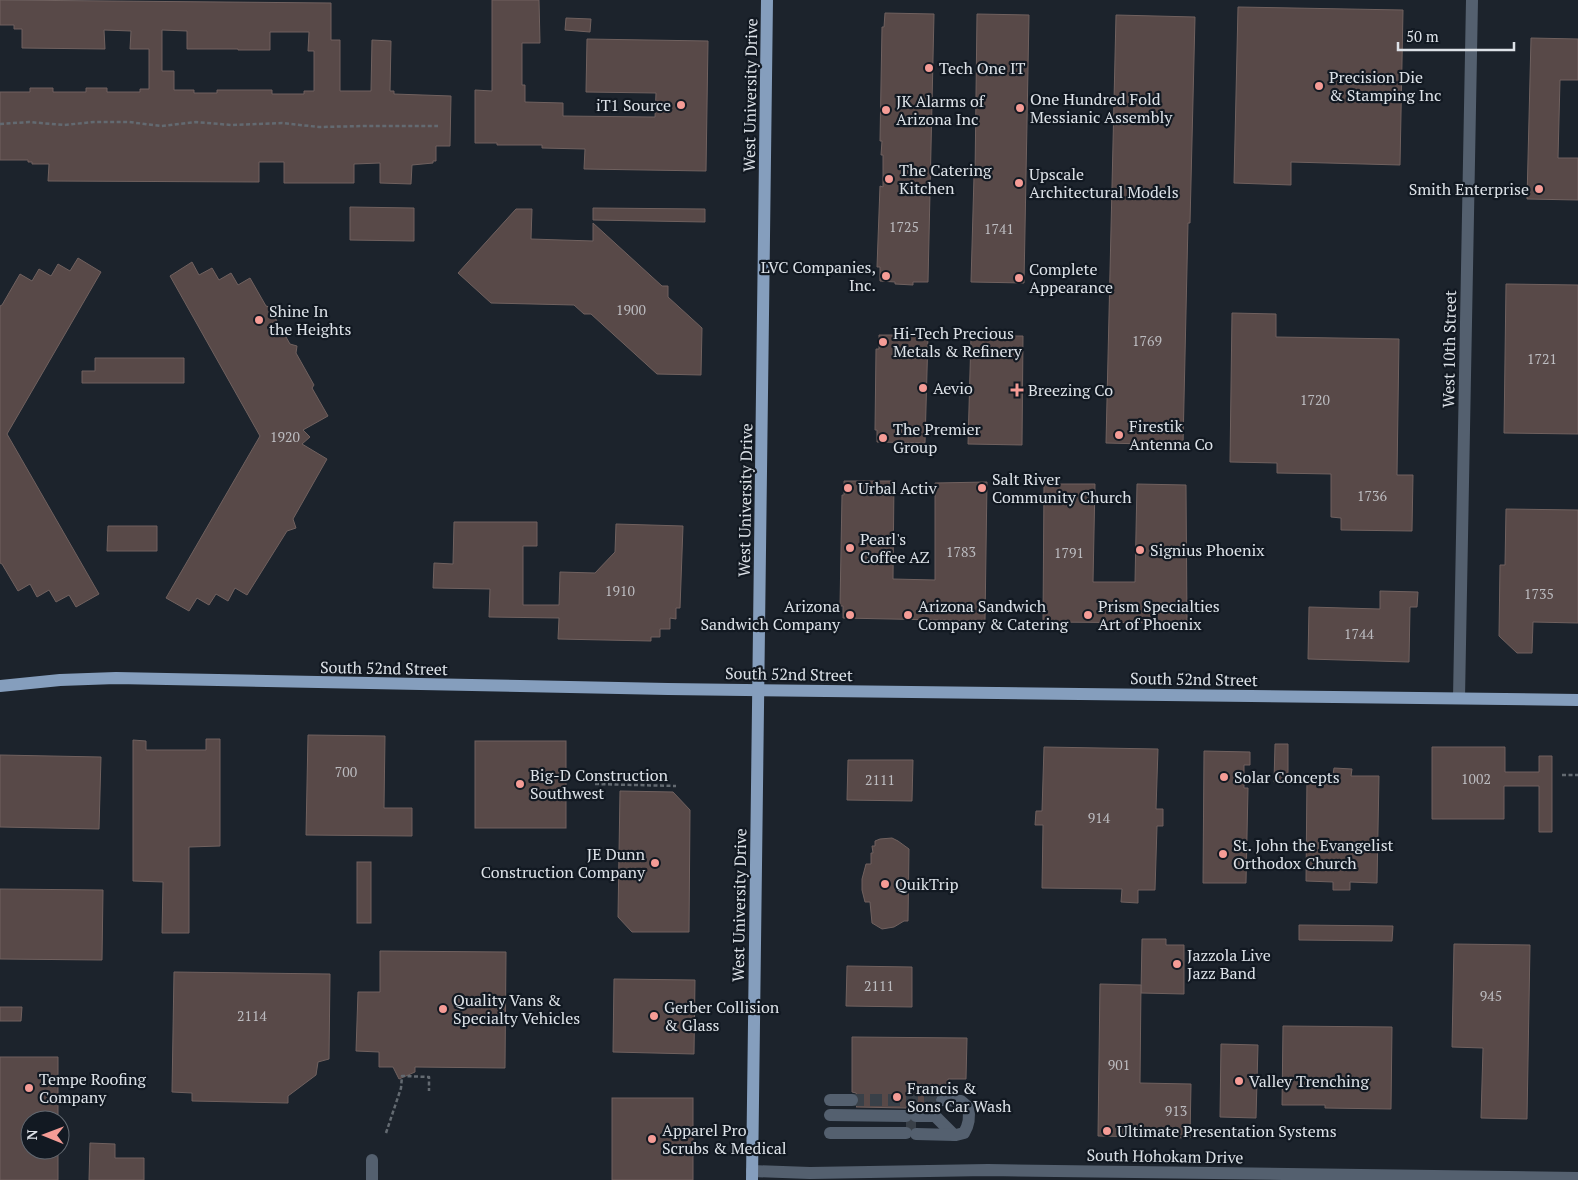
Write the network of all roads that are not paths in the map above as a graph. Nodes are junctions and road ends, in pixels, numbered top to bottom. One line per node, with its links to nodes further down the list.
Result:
1 (767, 0): 4 (main road, West University Drive)
2 (1472, 0): 5 (street, West 10th Street)
3 (0, 686): 4 (main road, South 52nd Street)
4 (758, 690): 5 (main road, South 52nd Street); 14 (main road, West University Drive)
5 (1459, 698): 6 (main road, South 52nd Street)
6 (1578, 700)
7 (830, 1100): 8 (street)
8 (852, 1100)
9 (942, 1100): 12 (street)
10 (830, 1124): 11 (street)
11 (911, 1124): 12 (street); 12 (street)
12 (954, 1135)
13 (372, 1160): 18 (street)
14 (752, 1176): 15 (street, South Hohokam Drive)
15 (1085, 1176): 16 (street, South Hohokam Drive)
16 (1331, 1177): 17 (street, South Hohokam Drive)
17 (1578, 1178)
18 (372, 1180)

